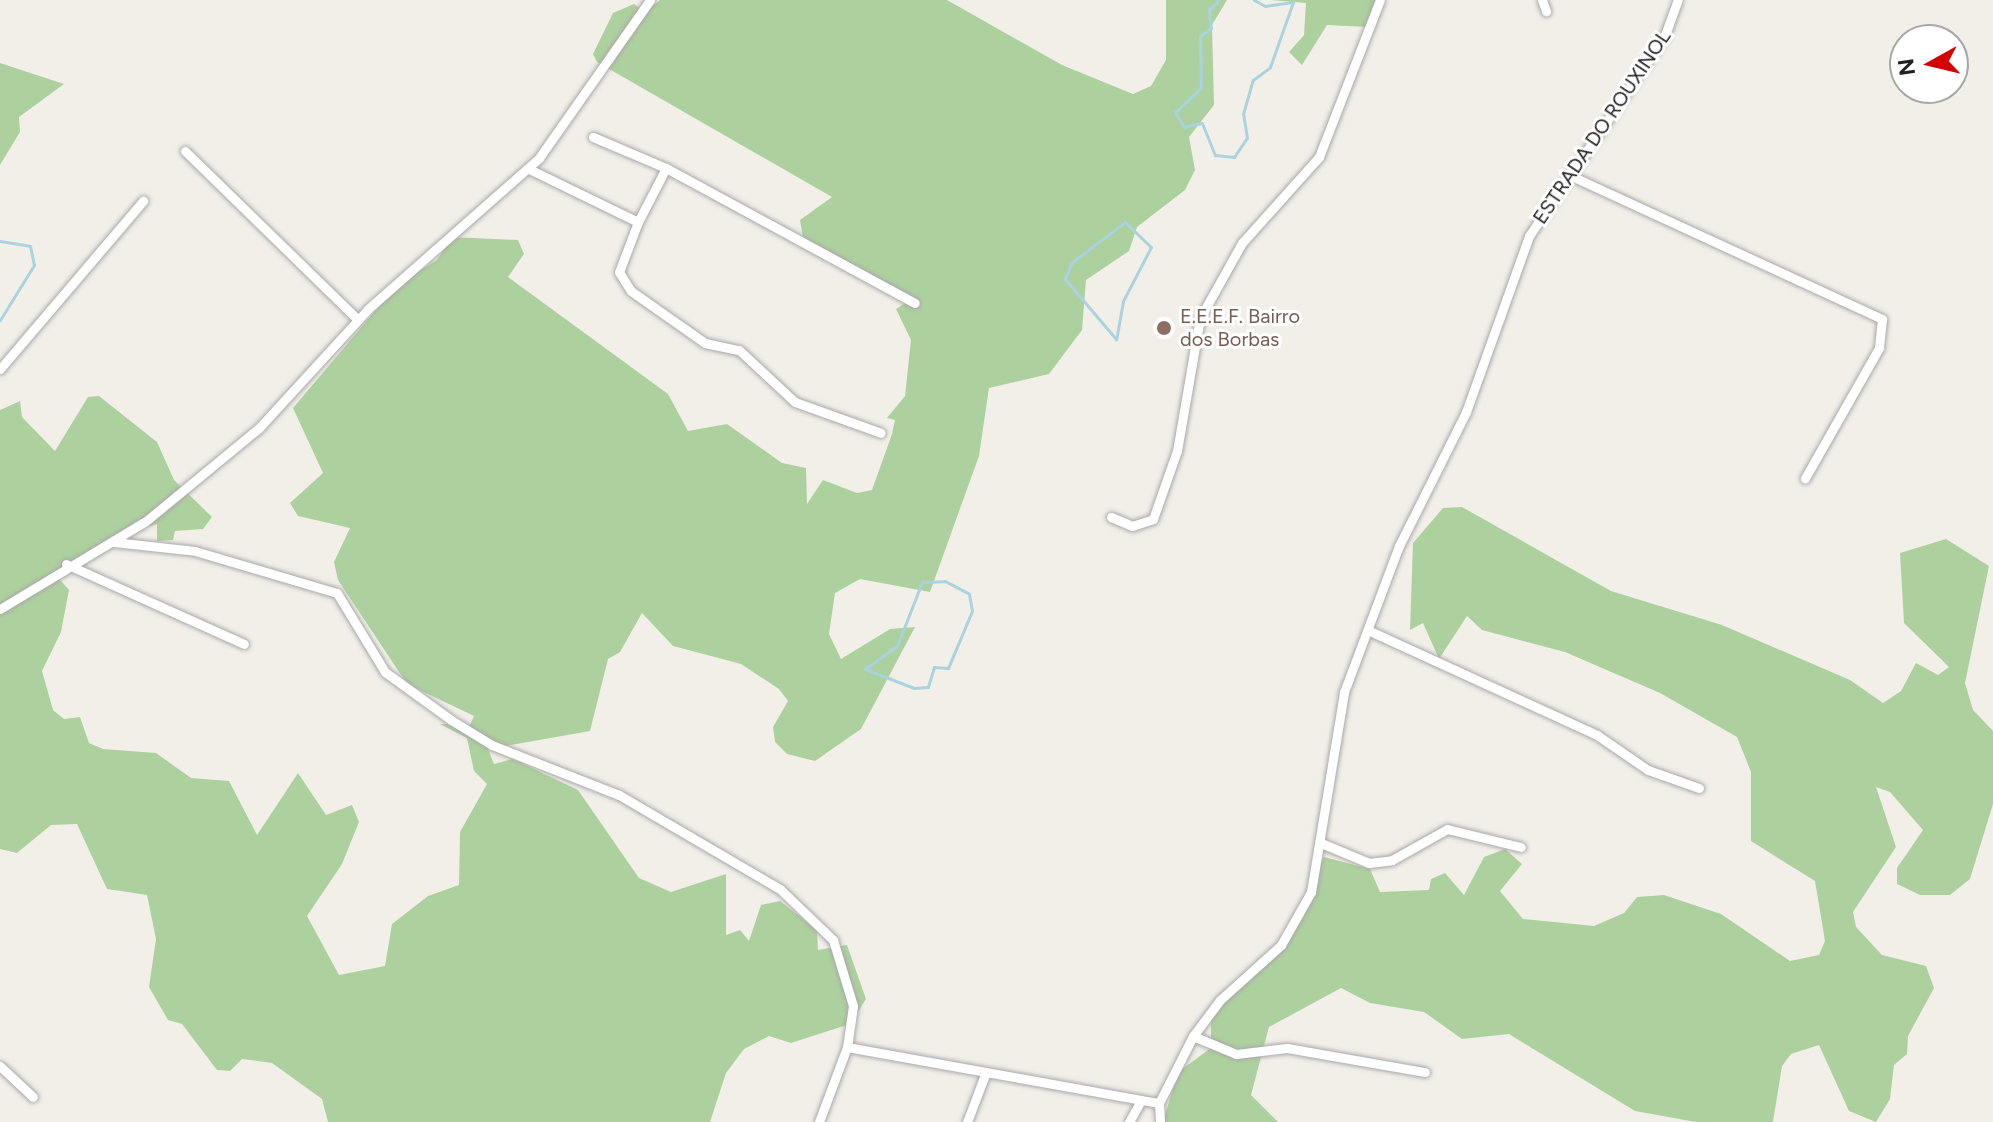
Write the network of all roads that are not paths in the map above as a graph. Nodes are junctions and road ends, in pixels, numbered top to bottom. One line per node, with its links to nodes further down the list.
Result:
1 (650, 0): 9 (street)
2 (1380, 0): 18 (street)
3 (1542, 0): 5 (street)
4 (1678, 0): 10 (street, ESTRADA DO ROUXINOL)
5 (1546, 11)
6 (593, 137): 8 (street)
7 (185, 151): 14 (street)
8 (666, 168): 12 (street); 13 (street)
9 (529, 169): 12 (street); 14 (street)
10 (1567, 174): 17 (street); 22 (street, ESTRADA DO ROUXINOL)
11 (143, 201): 15 (street)
12 (638, 222): 16 (street)
13 (915, 303)
14 (357, 319): 19 (street)
15 (0, 369)
16 (881, 433)
17 (1805, 478)
18 (1111, 517)
19 (114, 542): 20 (street); 28 (street)
20 (66, 564): 21 (street); 23 (street)
21 (0, 609)
22 (1372, 632): 24 (street); 25 (street, ESTRADA DO ROUXINOL)
23 (244, 644)
24 (1699, 788)
25 (1321, 843): 26 (street); 27 (street, ESTRADA DO ROUXINOL)
26 (1521, 847)
27 (1193, 1036): 31 (street); 34 (street, ESTRADA DO ROUXINOL)
28 (847, 1047): 30 (street); 35 (street)
29 (0, 1066): 32 (street)
30 (986, 1072): 33 (street); 36 (street)
31 (1425, 1072)
32 (33, 1097)
33 (1141, 1100): 34 (street); 37 (street)
34 (1159, 1103): 38 (street, ESTRADA DO ROUXINOL)
35 (819, 1122)
36 (967, 1122)
37 (1129, 1122)
38 (1160, 1122)

